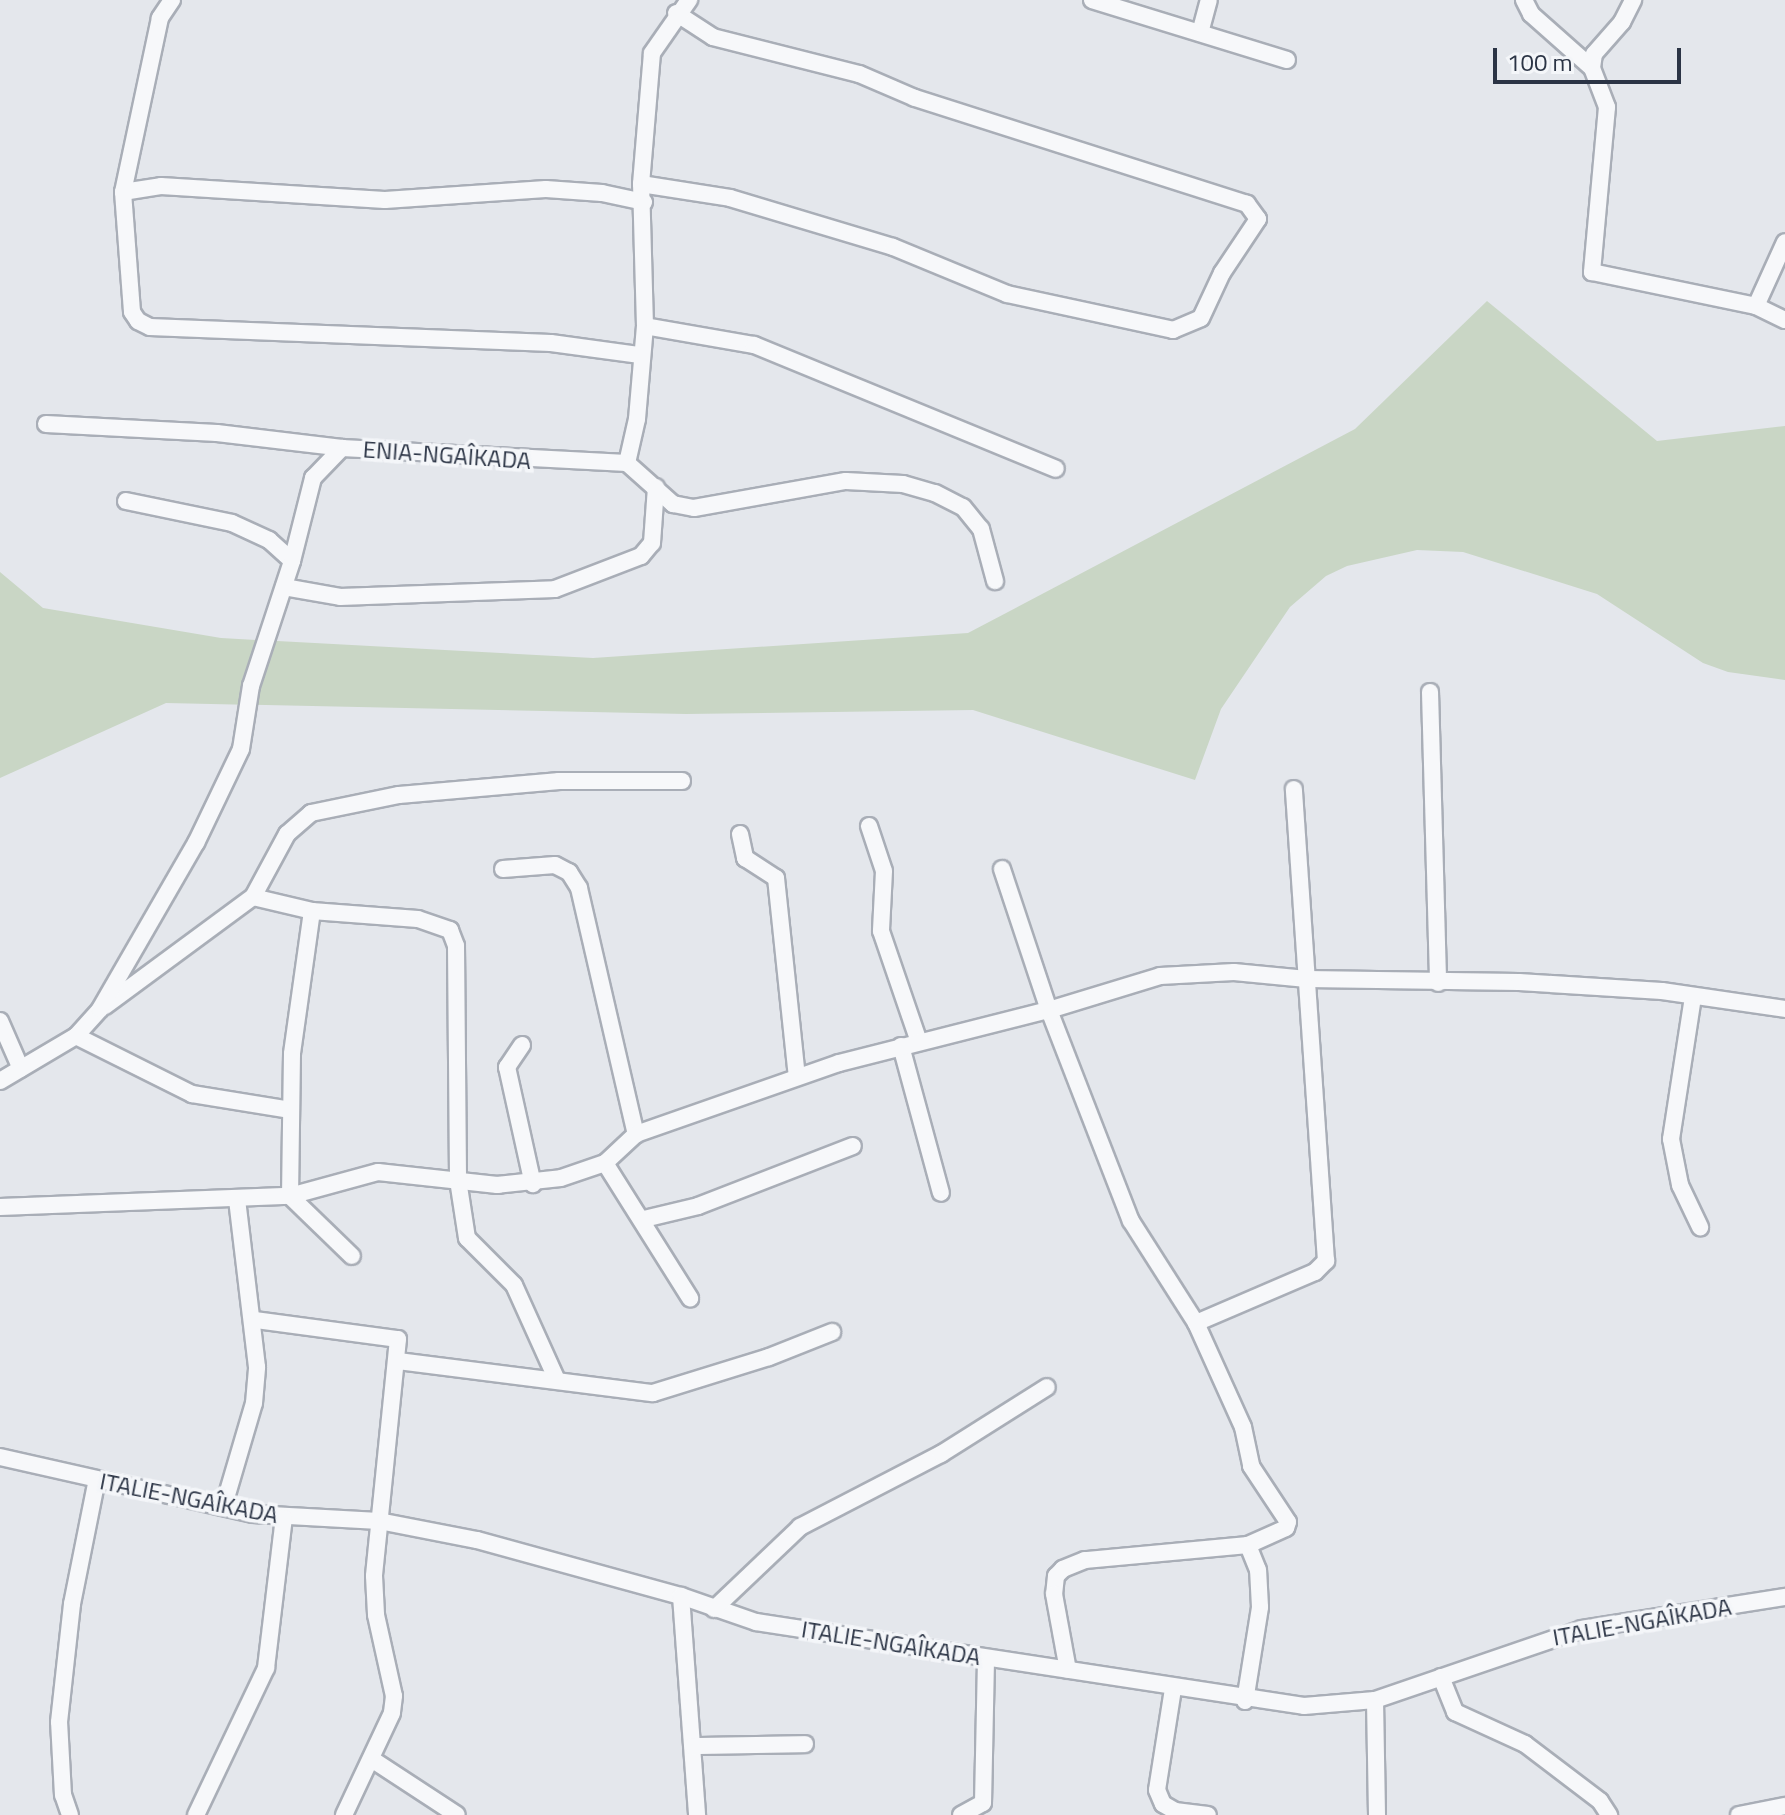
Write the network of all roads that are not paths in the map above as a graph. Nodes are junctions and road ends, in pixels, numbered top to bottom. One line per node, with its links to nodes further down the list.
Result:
1 (172, 0): 12 (street)
2 (689, 0): 7 (street)
3 (1092, 0): 8 (street)
4 (1209, 0): 8 (street)
5 (1524, 0): 10 (street)
6 (1633, 0): 10 (street)
7 (676, 13): 11 (street); 11 (street)
8 (1200, 33): 9 (street)
9 (1287, 60)
10 (1592, 68): 15 (street)
11 (641, 184): 13 (street)
12 (123, 192): 13 (street); 18 (street)
13 (644, 202): 17 (street)
14 (1785, 242): 15 (street)
15 (1756, 306): 16 (street)
16 (1785, 320)
17 (645, 326): 18 (street); 22 (street)
18 (640, 355): 21 (street)
19 (46, 424): 20 (street)
20 (342, 448): 21 (street, ENIA-NGAÎKADA); 25 (street, ENIA-NGAÎKADA)
21 (627, 463): 23 (street)
22 (1056, 469)
23 (656, 487): 26 (street); 27 (street)
24 (126, 501): 25 (street)
25 (292, 561): 27 (street, ENIA-NGAÎKADA)
26 (995, 581)
27 (284, 587): 40 (street, ENIA-NGAÎKADA)
28 (1430, 692): 38 (street)
29 (682, 781): 35 (street)
30 (1294, 789): 37 (street)
31 (869, 826): 45 (street)
32 (740, 834): 49 (street)
33 (503, 869): 52 (street)
34 (1002, 869): 42 (street)
35 (253, 897): 36 (street); 40 (street)
36 (312, 911): 51 (street); 55 (street)
37 (1307, 979): 38 (street); 42 (street); 66 (street)
38 (1438, 983): 39 (street)
39 (1693, 997): 41 (street); 62 (street)
40 (100, 1009): 44 (street, ENIA-NGAÎKADA)
41 (1785, 1009)
42 (1049, 1010): 45 (street); 66 (street)
43 (0, 1021): 48 (street)
44 (76, 1036): 48 (street, ENIA-NGAÎKADA); 51 (street)
45 (919, 1042): 47 (street)
46 (522, 1045): 56 (street)
47 (901, 1046): 49 (street); 57 (street)
48 (21, 1069): 50 (street, ENIA-NGAÎKADA)
49 (797, 1077): 52 (street)
50 (0, 1081)
51 (291, 1110): 58 (street)
52 (636, 1134): 54 (street)
53 (853, 1146): 61 (street)
54 (605, 1163): 56 (street); 61 (street)
55 (458, 1180): 56 (street); 58 (street); 69 (street)
56 (533, 1184)
57 (941, 1193)
58 (290, 1196): 59 (street); 63 (street)
59 (237, 1199): 60 (street); 65 (street)
60 (0, 1207)
61 (644, 1219): 64 (street)
62 (1700, 1227)
63 (352, 1256)
64 (690, 1298)
65 (255, 1320): 68 (street); 73 (street)
66 (1196, 1323): 76 (street)
67 (832, 1332): 69 (street)
68 (398, 1361): 69 (street); 75 (street)
69 (556, 1378)
70 (1047, 1387): 79 (street)
71 (0, 1457): 72 (street, ITALIE-NGAÎKADA)
72 (97, 1479): 73 (street, ITALIE-NGAÎKADA); 90 (street)
73 (224, 1505): 74 (street, ITALIE-NGAÎKADA)
74 (284, 1518): 75 (street, ITALIE-NGAÎKADA); 91 (street)
75 (379, 1521): 77 (street, ITALIE-NGAÎKADA); 88 (street)
76 (1248, 1545): 81 (street); 85 (street)
77 (681, 1596): 79 (street, ITALIE-NGAÎKADA); 87 (street)
78 (1785, 1597): 82 (street, ITALIE-NGAÎKADA)
79 (714, 1609): 80 (street, ITALIE-NGAÎKADA)
80 (986, 1659): 81 (street, ITALIE-NGAÎKADA); 95 (street)
81 (1068, 1670): 83 (street, ITALIE-NGAÎKADA)
82 (1441, 1677): 84 (street, ITALIE-NGAÎKADA); 98 (street)
83 (1173, 1689): 85 (street, ITALIE-NGAÎKADA); 96 (street)
84 (1375, 1700): 85 (street, ITALIE-NGAÎKADA); 97 (street)
85 (1245, 1701)
86 (805, 1744): 87 (street)
87 (693, 1746): 94 (street)
88 (373, 1760): 92 (street); 93 (street)
89 (1785, 1806): 99 (street)
90 (70, 1815)
91 (196, 1815)
92 (344, 1815)
93 (457, 1815)
94 (697, 1815)
95 (961, 1815)
96 (1208, 1815)
97 (1377, 1815)
98 (1609, 1815)
99 (1739, 1815)

